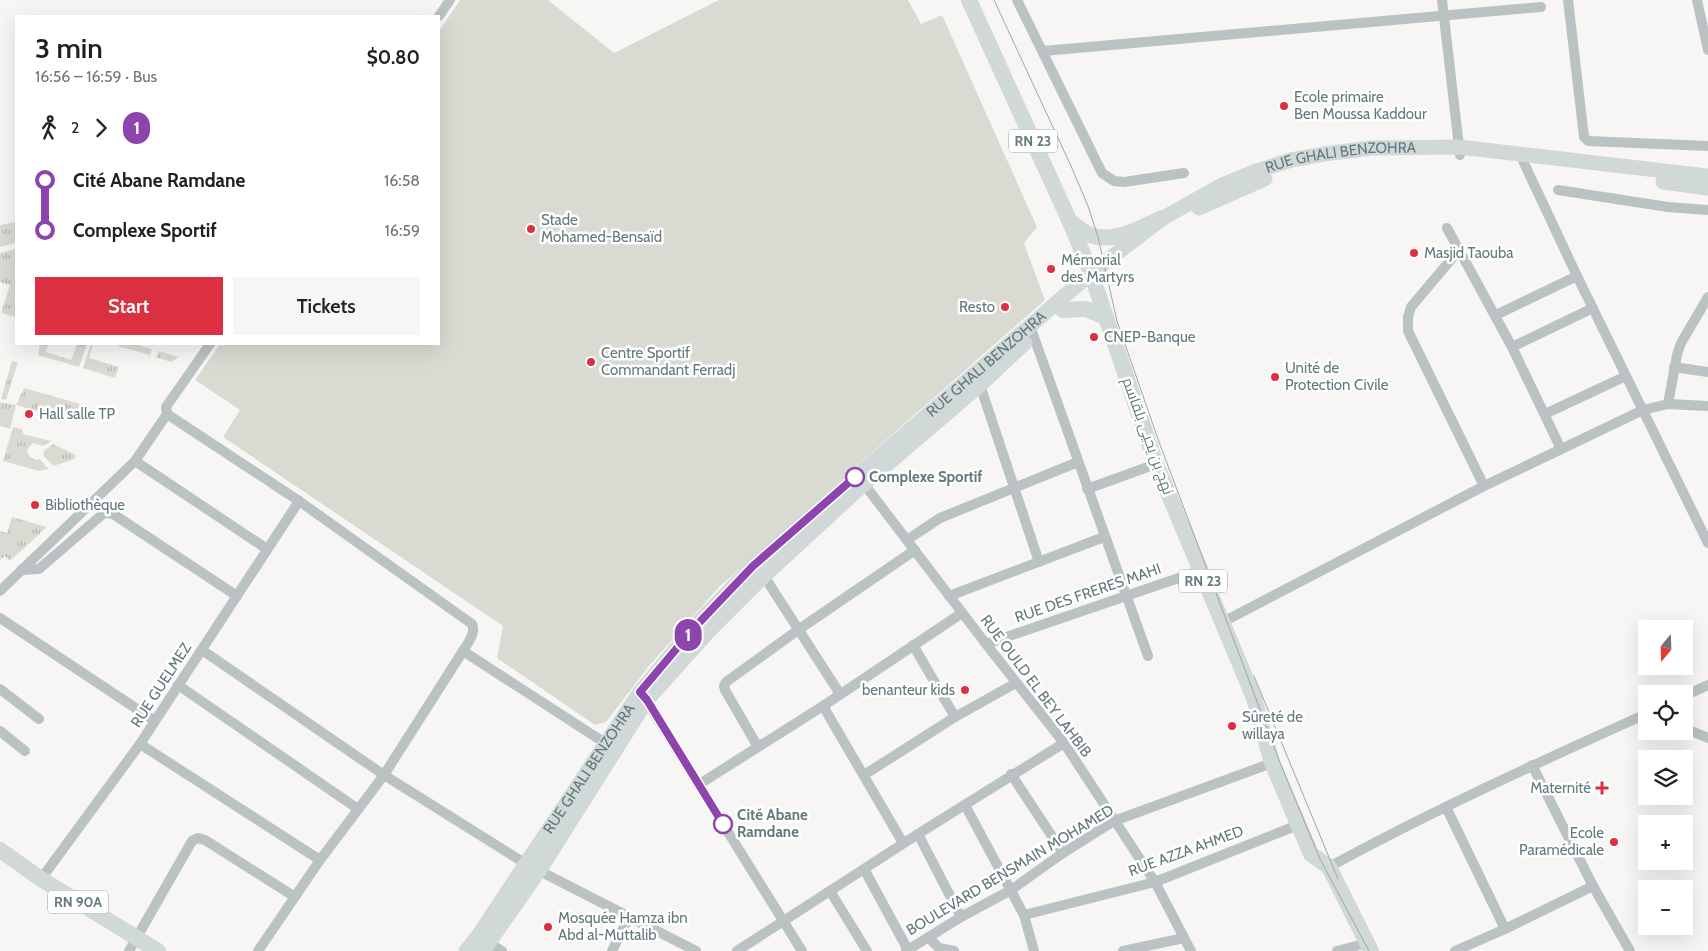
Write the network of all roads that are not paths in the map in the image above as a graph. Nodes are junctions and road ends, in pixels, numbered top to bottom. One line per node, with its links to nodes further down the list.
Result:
1 (450, 0): 8 (street)
2 (969, 0): 21 (main road, نهج بن يحيى بلقاسم / RN 23)
3 (1021, 0): 11 (street)
4 (1442, 0): 9 (street)
5 (1568, 0): 12 (street)
6 (1697, 0): 10 (street)
7 (1541, 7): 9 (street)
8 (440, 15)
9 (1444, 17): 11 (street); 13 (street)
10 (1708, 50)
11 (1043, 52): 15 (street)
12 (1708, 146)
13 (1459, 151): 14 (main road, RUE GHALI BENZOHRA); 20 (main road, RUE GHALI BENZOHRA); 25 (main road, RUE GHALI BENZOHRA)
14 (1523, 158): 16 (main road, RUE GHALI BENZOHRA); 17 (main road, RUE GHALI BENZOHRA); 24 (street)
15 (1184, 173)
16 (1708, 176)
17 (1708, 188)
18 (1558, 190): 19 (street)
19 (1708, 210)
20 (1163, 218): 21 (main road); 25 (main road, RUE GHALI BENZOHRA)
21 (1070, 222): 25 (main road, نهج بن يحيى بلقاسم / RN 23)
22 (1447, 228): 23 (street)
23 (1459, 250): 29 (street); 48 (street)
24 (1577, 276): 27 (street); 29 (street)
25 (1093, 278): 28 (main road, RUE GHALI BENZOHRA); 30 (main road, نهج بن يحيى بلقاسم / RN 23); 31 (main road, RUE GHALI BENZOHRA)
26 (1707, 303): 34 (street)
27 (1593, 308): 33 (street); 36 (street)
28 (1063, 310): 30 (main road); 31 (main road, RUE GHALI BENZOHRA)
29 (1496, 315): 33 (street)
30 (1106, 317): 46 (main road, نهج بن يحيى بلقاسم / RN 23)
31 (1031, 331): 37 (main road, RUE GHALI BENZOHRA); 45 (street); 47 (main road, RUE GHALI BENZOHRA)
32 (209, 345): 41 (street)
33 (1512, 347): 42 (street)
34 (1674, 367): 35 (street); 38 (street)
35 (1708, 372)
36 (1626, 376): 40 (street); 42 (street)
37 (980, 385): 47 (main road, RUE GHALI BENZOHRA); 49 (street)
38 (1668, 404): 39 (street); 40 (street)
39 (1708, 406)
40 (1643, 410): 43 (street); 54 (street)
41 (167, 414): 44 (street); 51 (street)
42 (1545, 414): 43 (street)
43 (1561, 449): 48 (street)
44 (135, 460): 55 (street); 58 (street)
45 (1078, 462): 49 (street); 50 (street)
46 (1156, 464): 50 (street); 59 (main road, نهج بن يحيى بلقاسم / RN 23)
47 (861, 480): 53 (street, RUE OULD EL BEY LAHBIB); 60 (main road, RUE GHALI BENZOHRA); 80 (main road, RUE GHALI BENZOHRA)
48 (1484, 486): 67 (street)
49 (1015, 489): 53 (street); 57 (street)
50 (1087, 489): 52 (street)
51 (299, 502): 55 (street, RUE GUELMEZ); 72 (street)
52 (1104, 538): 57 (street); 64 (street)
53 (907, 540): 56 (street, RUE OULD EL BEY LAHBIB)
54 (1708, 543)
55 (267, 549): 62 (street, RUE GUELMEZ)
56 (915, 550): 63 (street, RUE OULD EL BEY LAHBIB); 68 (street)
57 (1039, 562): 63 (street)
58 (21, 570): 61 (street); 62 (street)
59 (1199, 571): 64 (street, RUE DES FRERES MAHI); 67 (main road, نهج بن يحيى بلقاسم / RN 23)
60 (764, 576): 68 (street); 80 (main road, RUE GHALI BENZOHRA)
61 (0, 591)
62 (237, 596): 71 (street, RUE GUELMEZ)
63 (949, 596): 65 (street, RUE OULD EL BEY LAHBIB)
64 (1126, 596): 69 (street, RUE DES FRERES MAHI); 73 (street)
65 (962, 613): 69 (street, RUE OULD EL BEY LAHBIB); 70 (street)
66 (0, 618): 85 (street)
67 (1221, 623): 94 (main road, نهج بن يحيى بلقاسم / RN 23)
68 (798, 630): 79 (street); 92 (street)
69 (986, 644): 74 (street, RUE OULD EL BEY LAHBIB)
70 (913, 645): 79 (street); 82 (street)
71 (202, 650): 75 (street, RUE GUELMEZ); 97 (street)
72 (463, 651): 91 (street); 97 (street)
73 (1148, 656)
74 (1016, 683): 82 (street); 89 (street, RUE OULD EL BEY LAHBIB)
75 (178, 685): 85 (street, RUE GUELMEZ); 102 (street)
76 (1708, 685): 78 (street)
77 (0, 689): 84 (street)
78 (1693, 692)
79 (840, 694): 81 (street)
80 (643, 696): 91 (main road, RUE GHALI BENZOHRA); 99 (street); 111 (main road, RUE GHALI BENZOHRA)
81 (823, 706): 92 (street); 98 (street)
82 (955, 717): 98 (street)
83 (1638, 718): 95 (street)
84 (39, 719)
85 (155, 721): 90 (street, RUE GUELMEZ)
86 (0, 731): 93 (street)
87 (1693, 732): 88 (street)
88 (1708, 738)
89 (1064, 743): 96 (street); 103 (street, RUE OULD EL BEY LAHBIB)
90 (140, 744): 109 (street); 113 (street, RUE GUELMEZ)
91 (605, 744): 111 (main road, RUE GHALI BENZOHRA)
92 (758, 747): 99 (street)
93 (25, 751)
94 (1272, 763): 103 (street, BOULEVARD BENSMAIN MOHAMED); 104 (main road, نهج بن يحيى بلقاسم / RN 23)
95 (1532, 765): 101 (street); 115 (street)
96 (1012, 774): 100 (street); 108 (street)
97 (384, 775): 102 (street); 111 (street)
98 (864, 775): 106 (street)
99 (698, 785): 122 (street)
100 (964, 805): 105 (street); 116 (street)
101 (1446, 807): 110 (street); 123 (street)
102 (358, 809): 109 (street)
103 (1114, 822): 108 (street, BOULEVARD BENSMAIN MOHAMED); 114 (street, RUE OULD EL BEY LAHBIB)
104 (1298, 825): 110 (main road, نهج بن يحيى بلقاسم / RN 23); 114 (street, RUE AZZA AHMED)
105 (918, 834): 106 (street); 121 (street)
106 (904, 843): 112 (street)
107 (0, 850): 113 (main road, RN 90A)
108 (1063, 853): 116 (street, BOULEVARD BENSMAIN MOHAMED)
109 (320, 860): 118 (street)
110 (1329, 867): 129 (main road)
111 (532, 868): 120 (street); 126 (main road, RUE GHALI BENZOHRA)
112 (864, 869): 117 (street); 130 (street)
113 (41, 879): 127 (main road, RN 90A)
114 (1155, 882): 119 (street, RUE AZZA AHMED); 125 (street, RUE OULD EL BEY LAHBIB)
115 (1593, 886): 123 (street); 131 (street)
116 (1011, 890): 119 (street); 121 (street, BOULEVARD BENSMAIN MOHAMED)
117 (830, 891): 122 (street); 140 (street)
118 (295, 897): 127 (street); 133 (street)
119 (1024, 915): 142 (street)
120 (629, 917): 128 (street); 136 (street)
121 (961, 917): 124 (street, BOULEVARD BENSMAIN MOHAMED)
122 (783, 920): 138 (street); 139 (street)
123 (1505, 929): 146 (street)
124 (929, 938): 130 (street, BOULEVARD BENSMAIN MOHAMED); 141 (street)
125 (1184, 938): 143 (street); 144 (street, RUE OULD EL BEY LAHBIB)
126 (483, 943): 134 (main road, RUE GHALI BENZOHRA); 135 (street)
127 (132, 945): 132 (main road, RN 90A)
128 (679, 947): 137 (street)
129 (1369, 947): 145 (street)
130 (907, 950)
131 (1626, 950)
132 (158, 951)
133 (258, 951)
134 (466, 951)
135 (502, 951)
136 (612, 951)
137 (696, 951)
138 (737, 951)
139 (802, 951)
140 (867, 951)
141 (954, 951)
142 (1034, 951)
143 (1123, 951)
144 (1191, 951)
145 (1337, 951)
146 (1455, 951)

